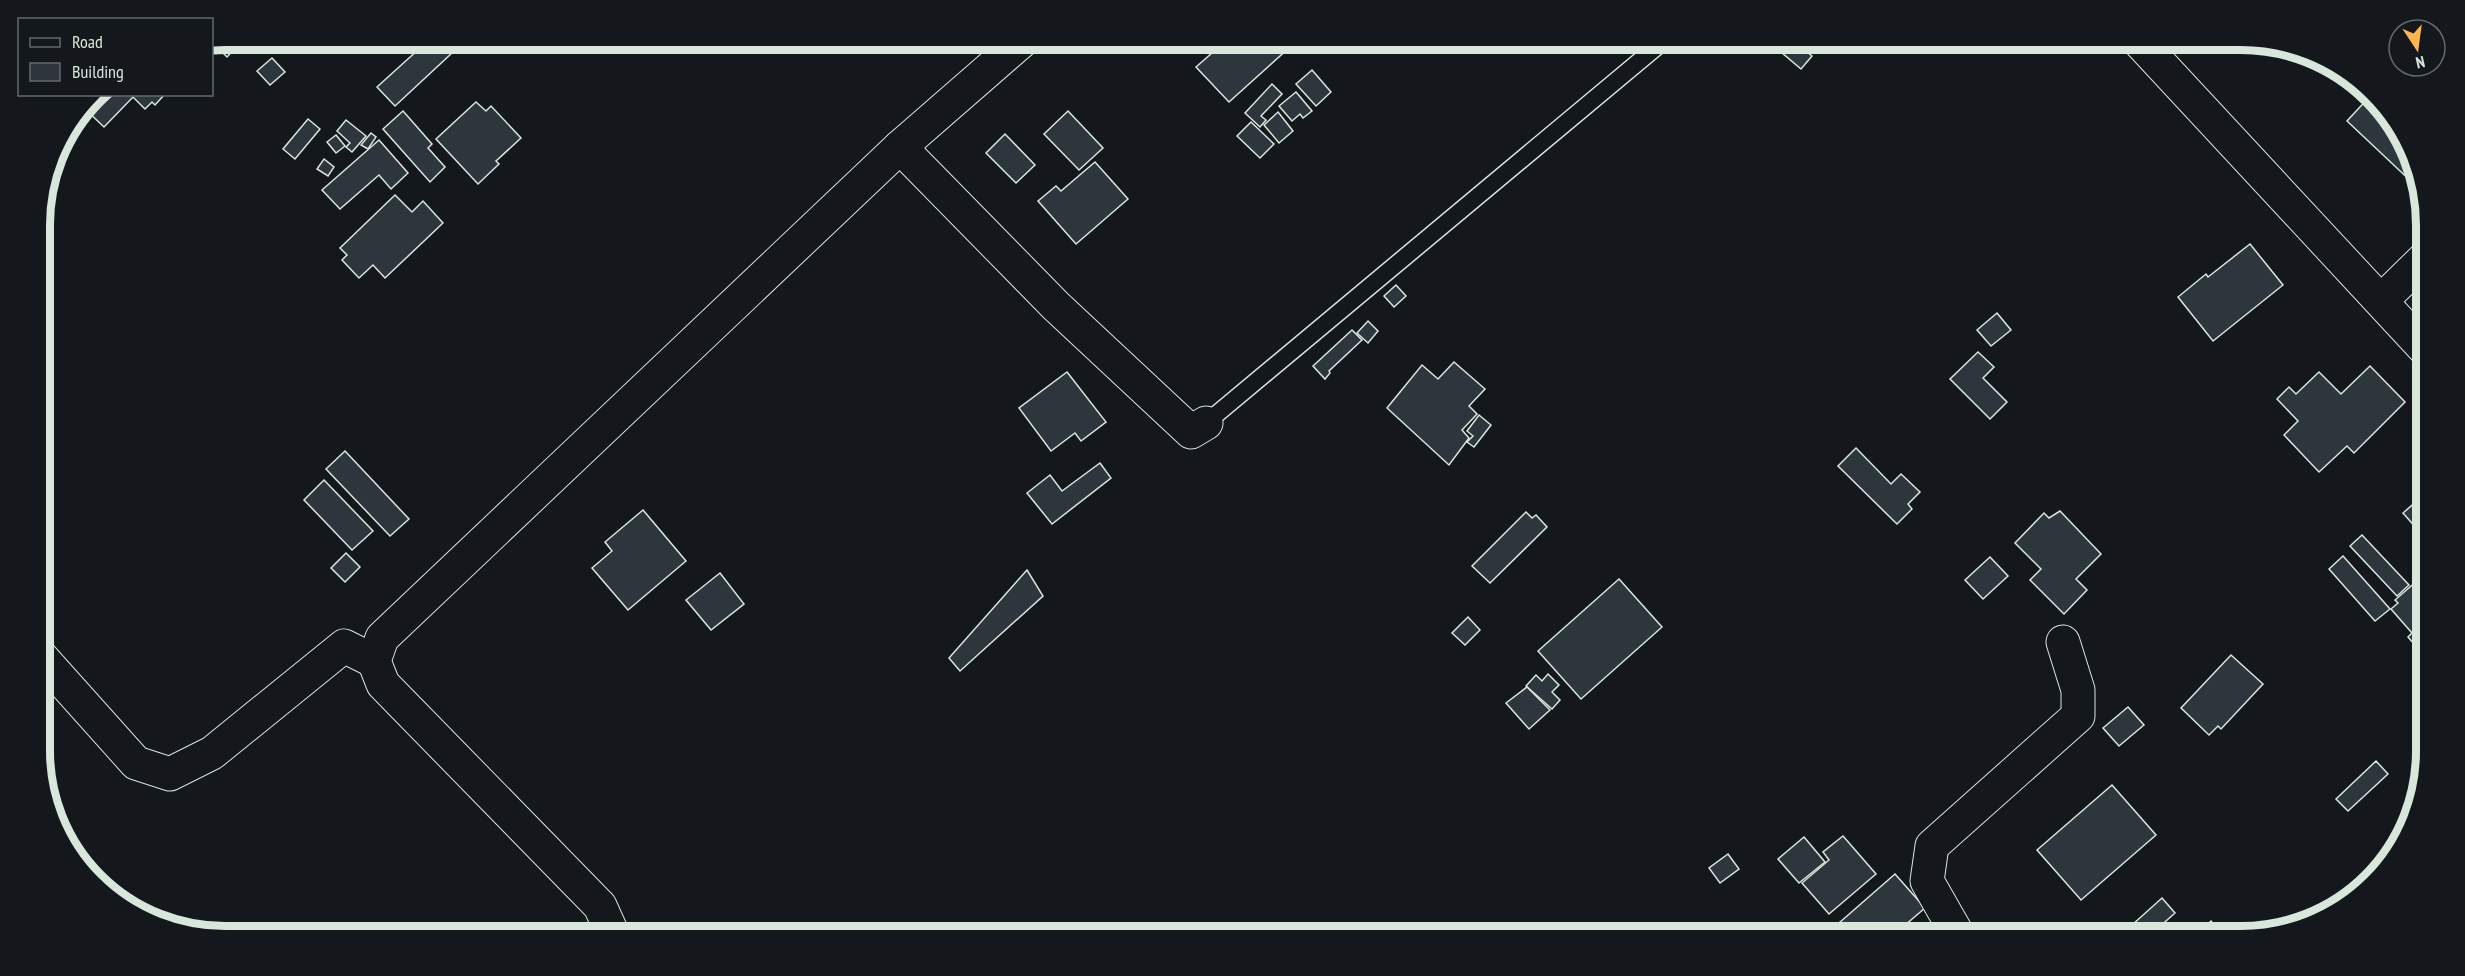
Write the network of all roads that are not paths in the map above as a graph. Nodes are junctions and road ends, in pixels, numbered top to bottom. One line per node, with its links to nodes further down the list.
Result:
1 (1011, 50): 4 (street)
2 (1653, 50): 8 (lane)
3 (2147, 50): 6 (street)
4 (900, 147): 8 (street); 10 (street)
5 (2416, 267): 6 (street)
6 (2380, 301): 7 (street)
7 (2416, 340)
8 (1206, 423)
9 (2063, 642): 13 (street)
10 (374, 661): 11 (street); 12 (street)
11 (50, 667)
12 (609, 926)
13 (1953, 926)

